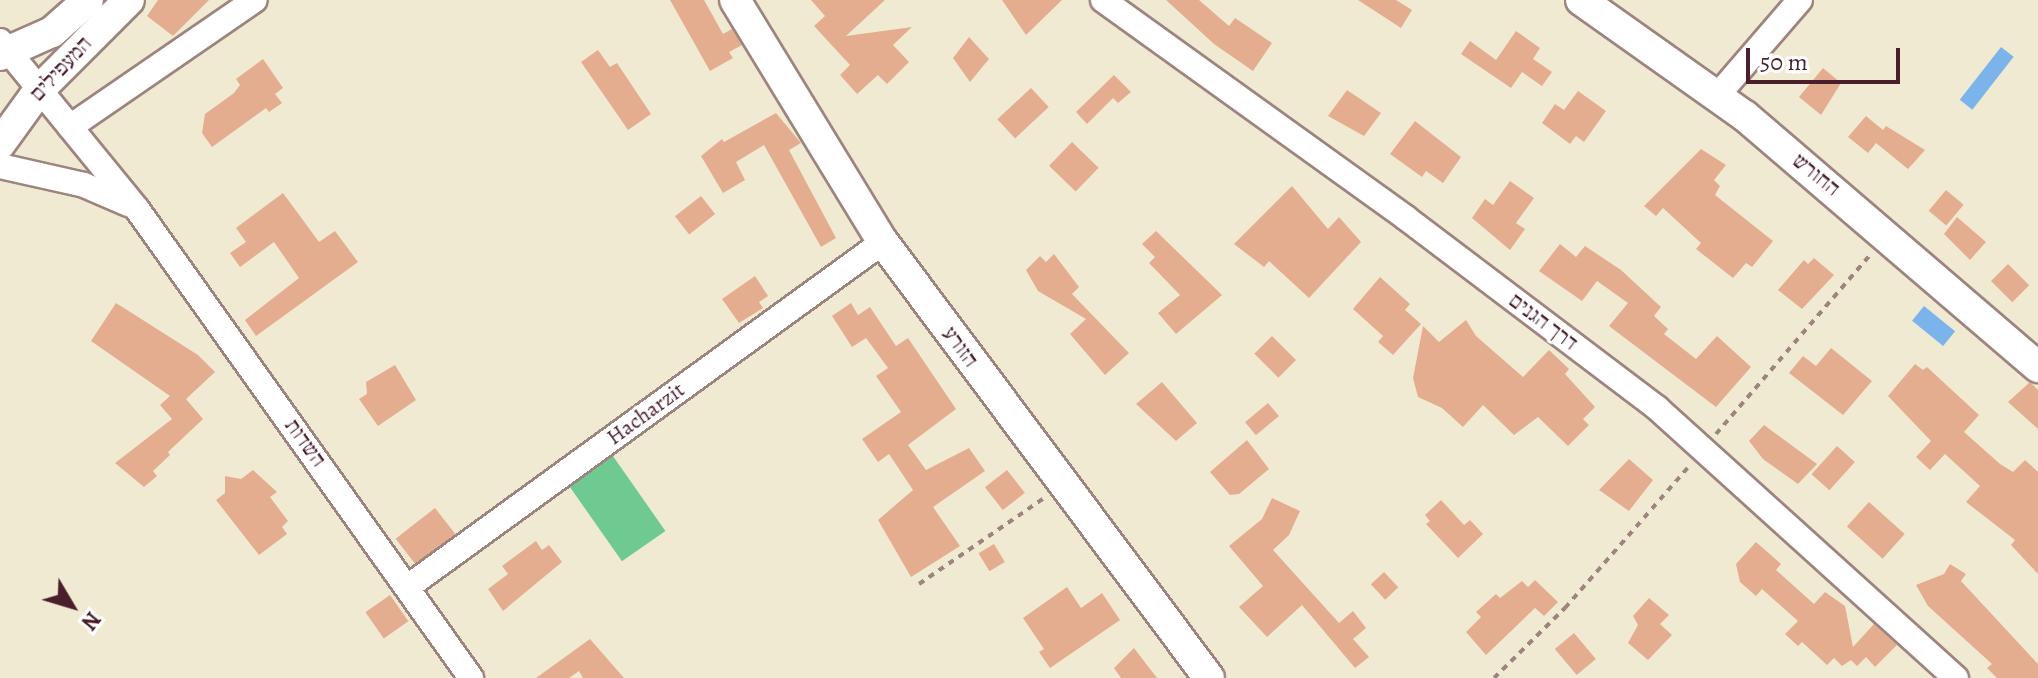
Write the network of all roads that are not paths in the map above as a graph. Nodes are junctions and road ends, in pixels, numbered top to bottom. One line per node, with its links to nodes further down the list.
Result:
1 (88, 0): 8 (street, המעפילים)
2 (129, 0): 9 (street, המעפילים)
3 (255, 0): 11 (street)
4 (735, 0): 15 (street, הזורע)
5 (1103, 0): 20 (street, דרך הגנים)
6 (1581, 0): 10 (street, החורש)
7 (1800, 0): 10 (street)
8 (2, 49): 9 (street, השדות)
9 (39, 90): 11 (street, השדות); 12 (street, המעפילים)
10 (1717, 96): 16 (street, החורש)
11 (70, 127): 14 (street, השדות)
12 (0, 144)
13 (0, 166): 14 (street, השדות)
14 (137, 209): 17 (street, השדות)
15 (883, 242): 17 (street, Hacharzit); 19 (street, הזורע)
16 (2038, 367)
17 (409, 586): 18 (street, השדות)
18 (471, 678)
19 (1209, 678)
20 (1956, 678)

